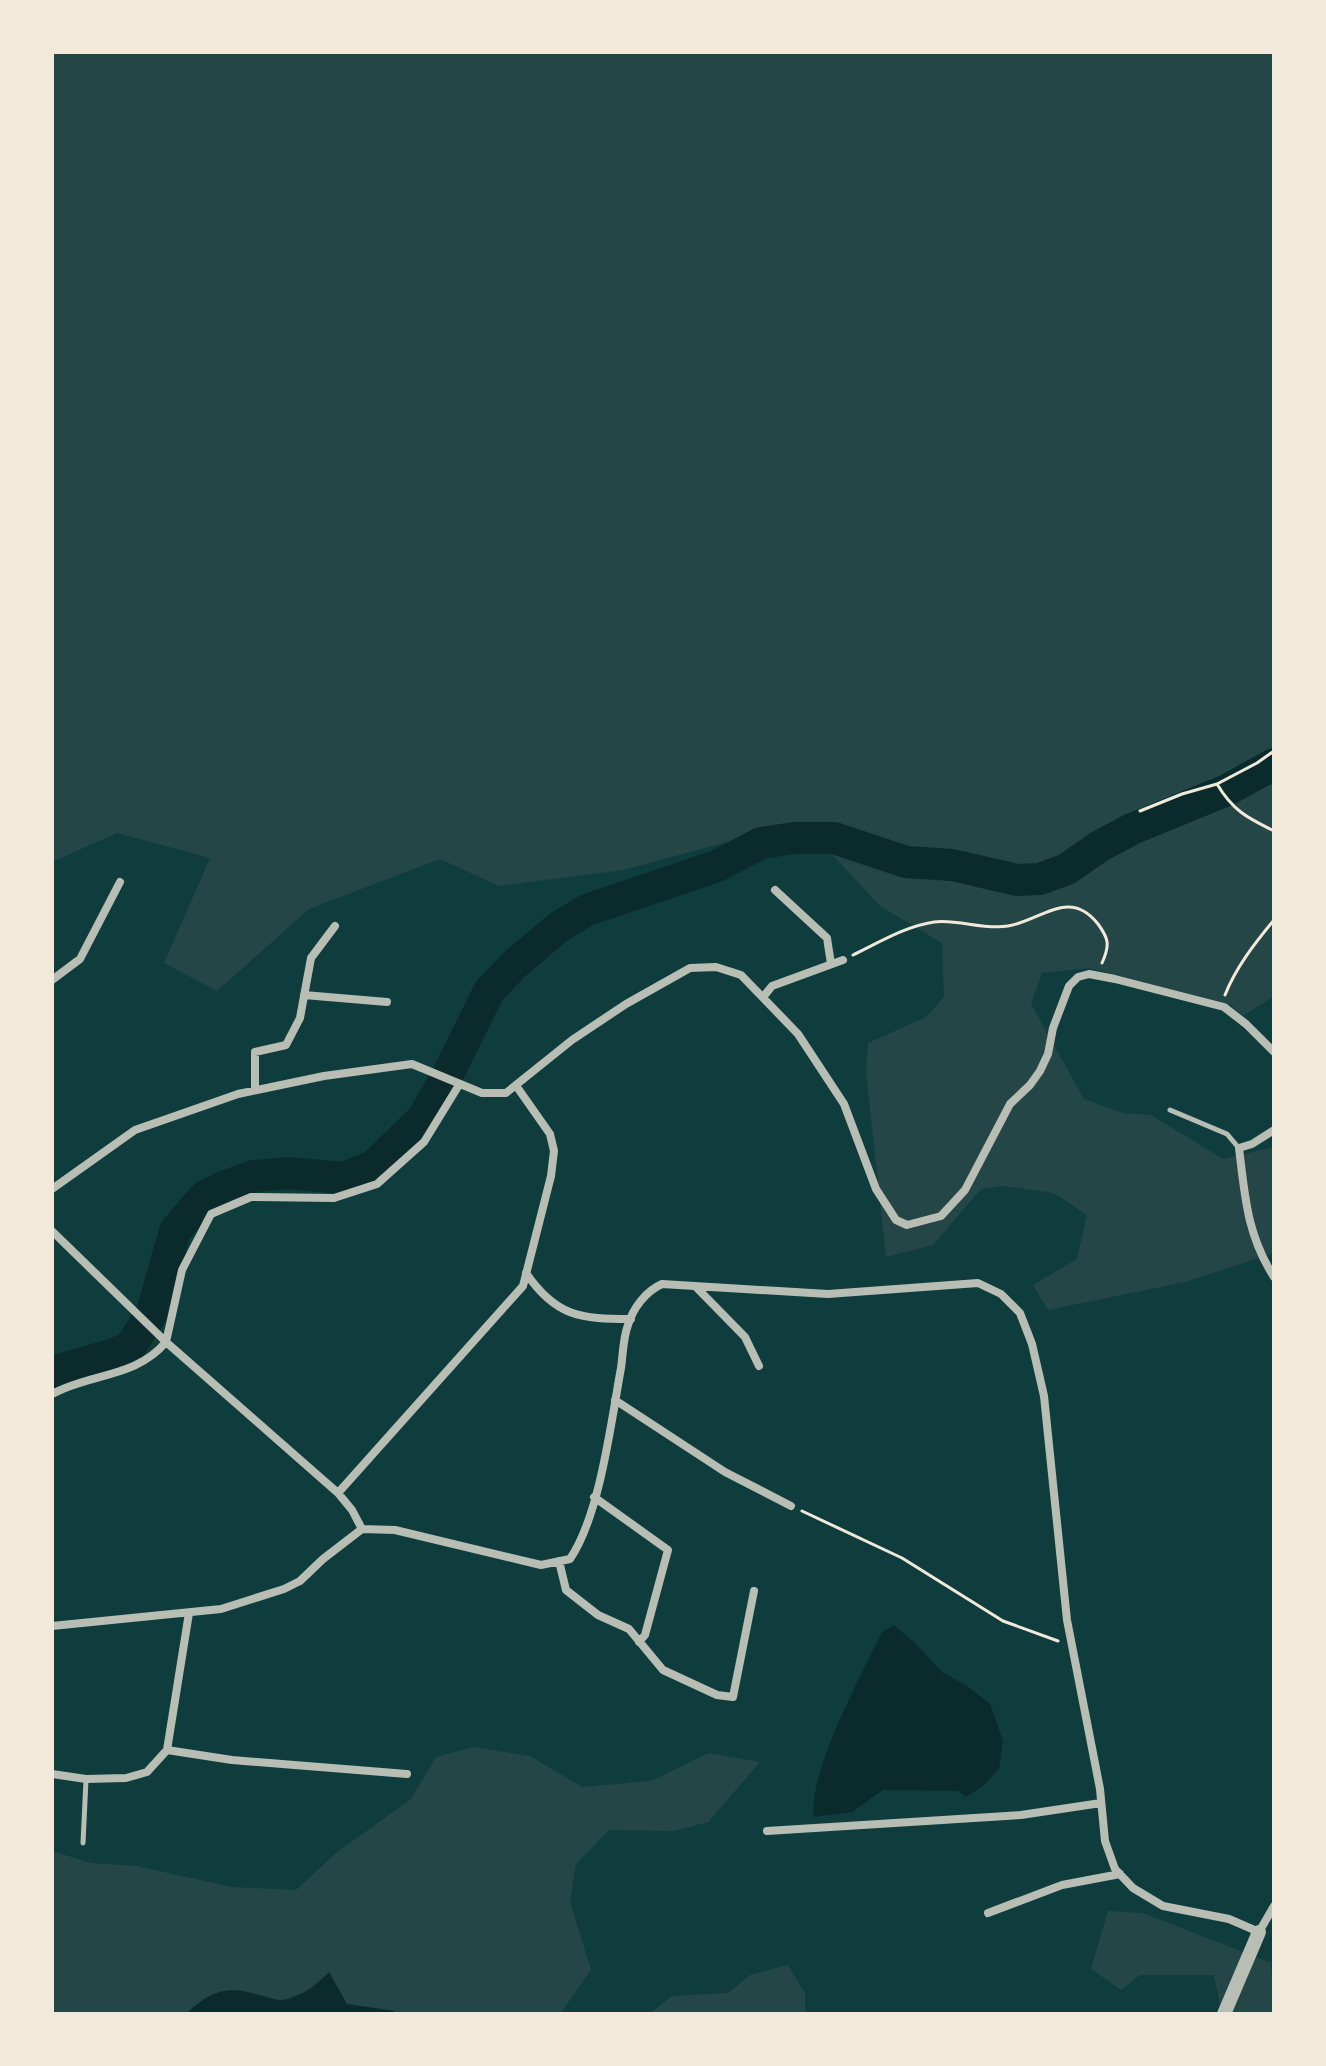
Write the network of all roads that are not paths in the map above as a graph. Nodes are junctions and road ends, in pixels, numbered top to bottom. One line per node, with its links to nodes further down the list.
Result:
1 (120, 882): 6 (street)
2 (775, 890): 5 (street)
3 (335, 926): 7 (street)
4 (843, 960): 5 (street)
5 (831, 964): 8 (street)
6 (52, 980)
7 (304, 995): 9 (street); 13 (street)
8 (764, 996): 10 (street); 12 (street)
9 (387, 1002)
10 (1274, 1052)
11 (459, 1085): 12 (street); 13 (street); 23 (street)
12 (517, 1087): 19 (street)
13 (255, 1090): 17 (street)
14 (1170, 1110): 16 (lane)
15 (1274, 1130): 16 (street)
16 (1239, 1148): 20 (street)
17 (52, 1189)
18 (52, 1231): 23 (street)
19 (526, 1273): 22 (street); 27 (street)
20 (1274, 1277)
21 (695, 1286): 22 (street); 24 (street); 40 (street)
22 (631, 1319): 26 (street)
23 (166, 1342): 25 (street); 27 (street)
24 (759, 1366)
25 (52, 1394)
26 (615, 1400): 28 (street); 29 (street)
27 (338, 1493): 30 (street)
28 (594, 1497): 31 (street); 35 (street)
29 (791, 1506)
30 (362, 1529): 31 (street); 33 (street)
31 (559, 1561): 35 (street)
32 (754, 1591): 35 (street)
33 (189, 1613): 34 (street); 36 (street)
34 (52, 1626)
35 (639, 1642)
36 (167, 1750): 38 (street); 39 (street)
37 (52, 1774): 39 (street)
38 (407, 1774)
39 (86, 1779): 42 (lane)
40 (1101, 1803): 41 (street); 43 (street)
41 (767, 1831)
42 (83, 1843)
43 (1120, 1874): 45 (street); 46 (street)
44 (1274, 1906): 46 (street)
45 (988, 1913)
46 (1259, 1932): 47 (street)
47 (1224, 2014)

